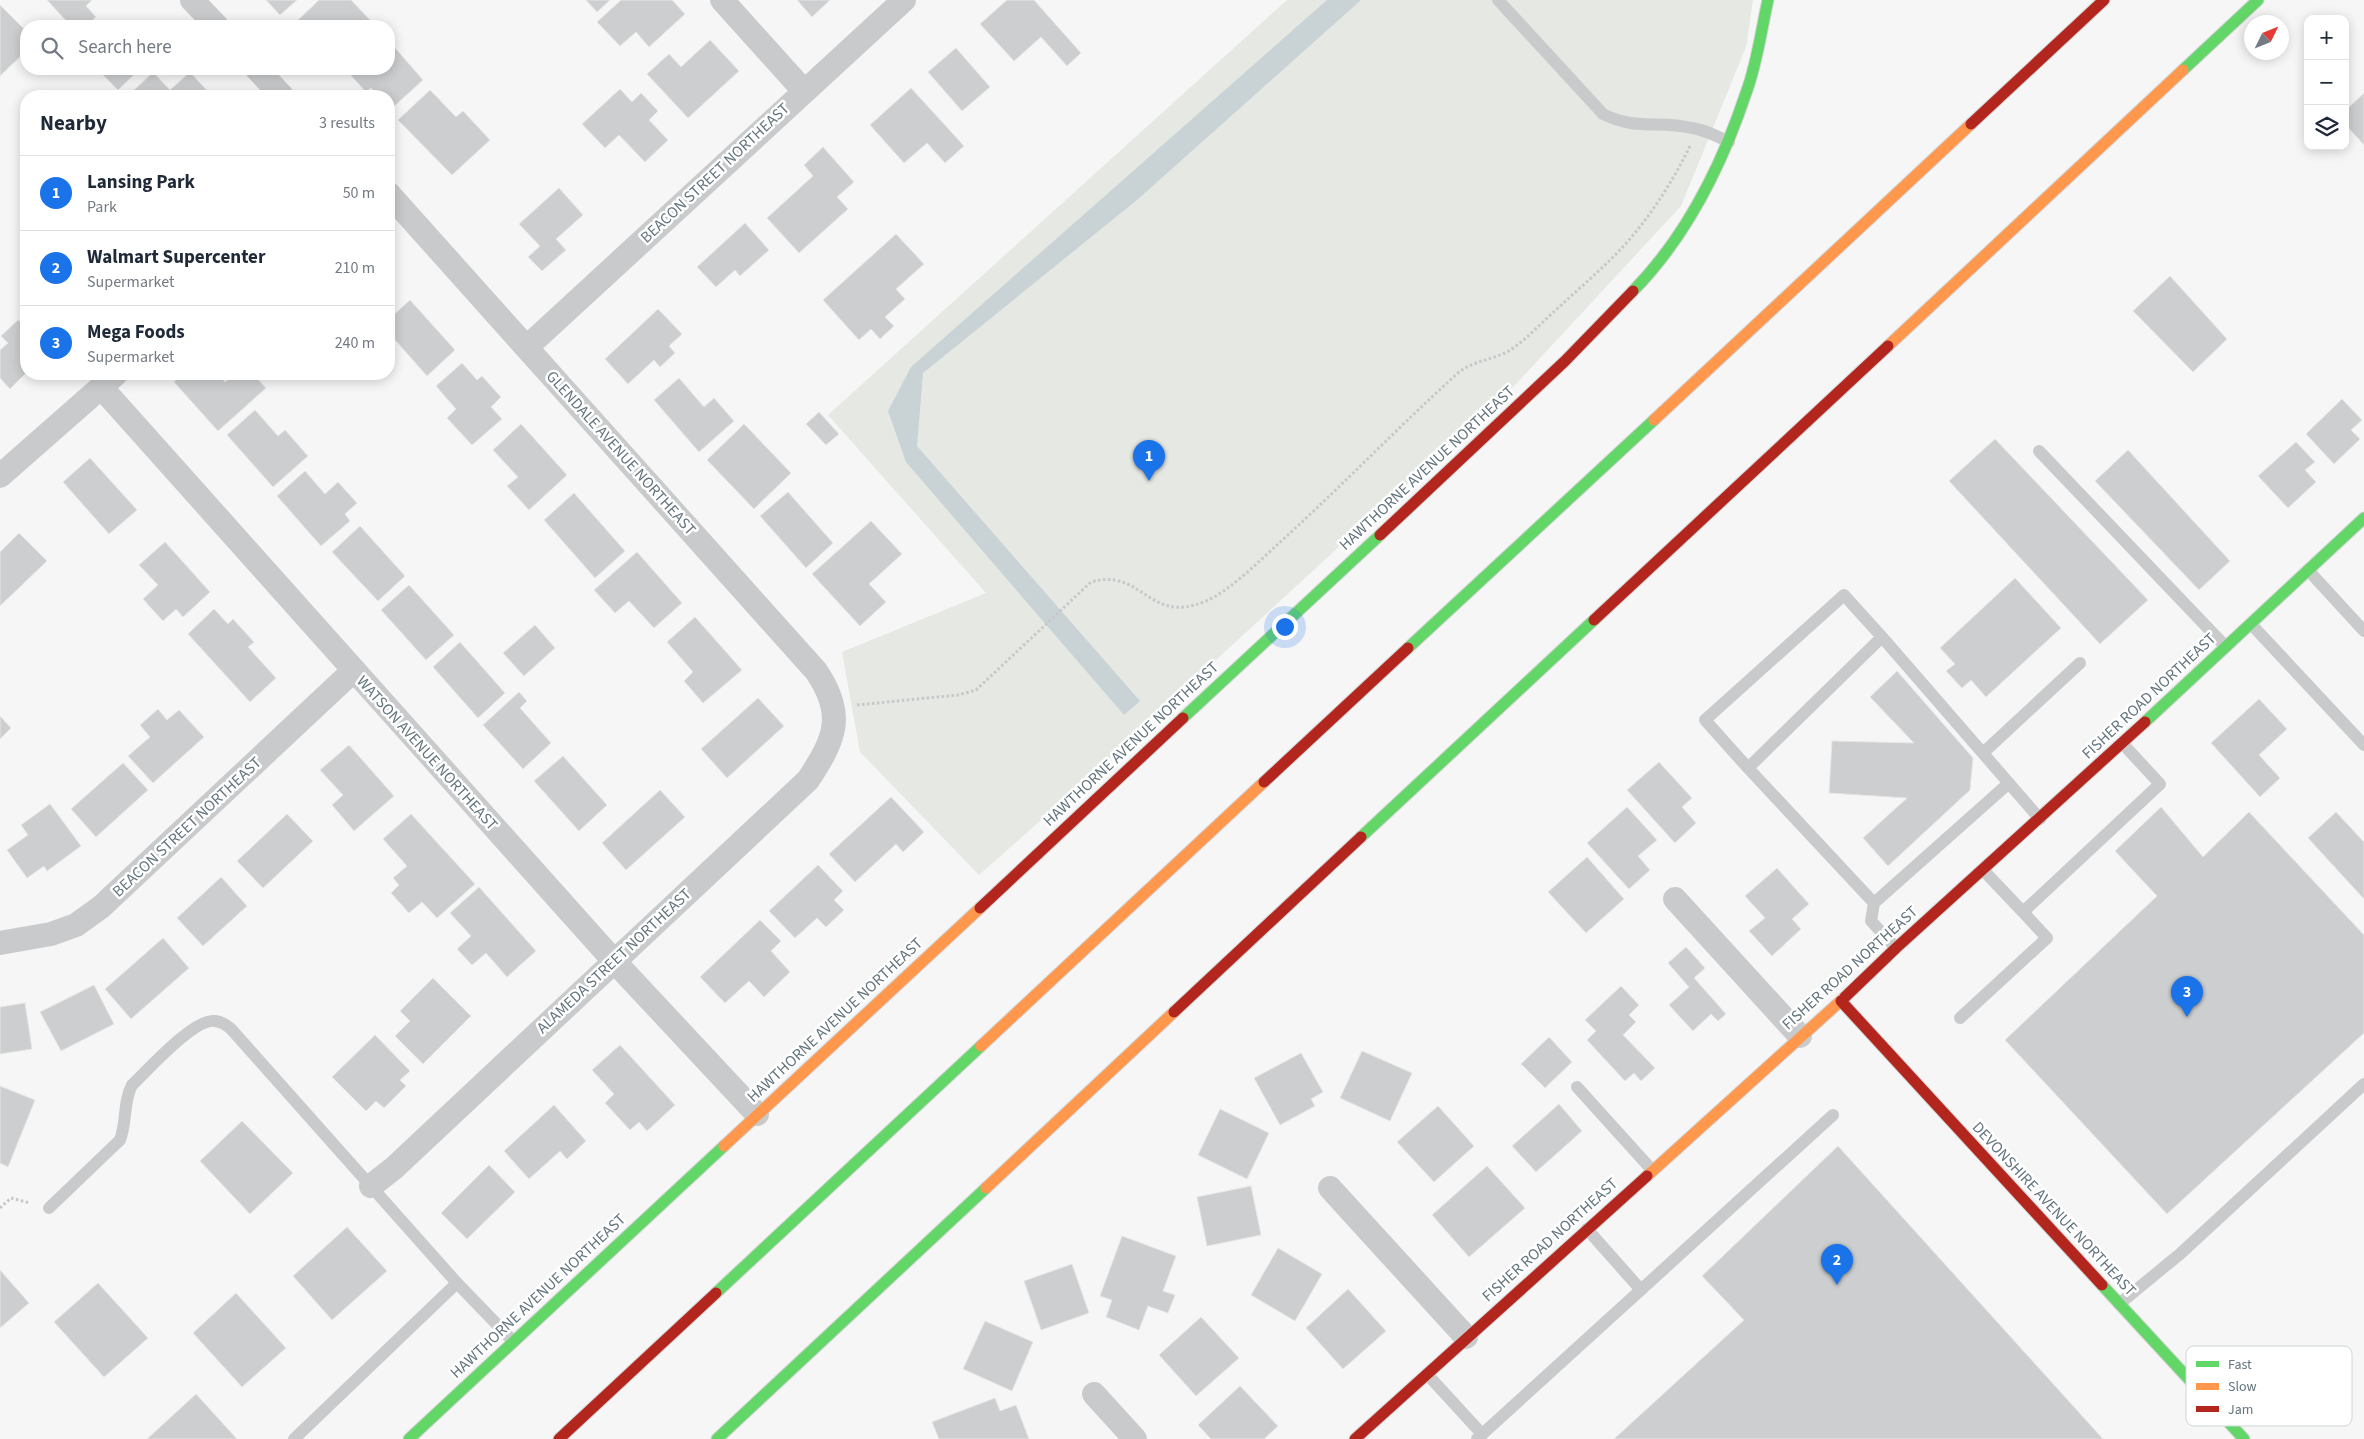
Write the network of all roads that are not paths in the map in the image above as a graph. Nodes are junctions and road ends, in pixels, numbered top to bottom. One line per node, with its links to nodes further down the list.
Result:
1 (192, 0): 8 (street)
2 (722, 0): 11 (street)
3 (904, 0): 11 (street, BEACON STREET NORTHEAST)
4 (1498, 0): 12 (lane)
5 (1768, 0): 12 (main road, HAWTHORNE AVENUE NORTHEAST)
6 (2104, 0): 64 (main road)
7 (2258, 0): 65 (main road)
8 (211, 20)
9 (262, 75): 10 (street)
10 (276, 90)
11 (804, 91): 14 (street, BEACON STREET NORTHEAST)
12 (1729, 142): 45 (main road, HAWTHORNE AVENUE NORTHEAST)
13 (395, 201): 14 (street, GLENDALE AVENUE NORTHEAST)
14 (527, 347): 26 (street, GLENDALE AVENUE NORTHEAST)
15 (108, 380): 17 (street); 25 (street, WATSON AVENUE NORTHEAST)
16 (2039, 451): 23 (lane)
17 (0, 476)
18 (2364, 518): 19 (main road, FISHER ROAD NORTHEAST)
19 (2308, 570): 20 (main road, FISHER ROAD NORTHEAST); 21 (lane)
20 (2251, 624): 23 (main road, FISHER ROAD NORTHEAST); 28 (lane)
21 (2364, 631)
22 (1882, 638): 29 (lane); 30 (lane); 30 (lane)
23 (2226, 647): 27 (main road, FISHER ROAD NORTHEAST)
24 (2080, 663): 29 (lane)
25 (353, 671): 37 (street, BEACON STREET NORTHEAST); 39 (street, WATSON AVENUE NORTHEAST)
26 (834, 722): 39 (street, ALAMEDA STREET NORTHEAST)
27 (2122, 744): 32 (main road, FISHER ROAD NORTHEAST); 36 (lane)
28 (2364, 745)
29 (1983, 753): 31 (lane)
30 (1748, 768): 35 (lane)
31 (2009, 783): 32 (lane); 35 (lane)
32 (2040, 819): 33 (main road, FISHER ROAD NORTHEAST)
33 (1984, 870): 36 (lane); 38 (main road, FISHER ROAD NORTHEAST)
34 (1675, 898): 42 (street)
35 (1874, 904): 38 (lane)
36 (2023, 912): 41 (lane)
37 (0, 943)
38 (1896, 948): 40 (main road, FISHER ROAD NORTHEAST)
39 (614, 960): 45 (street, WATSON AVENUE NORTHEAST); 48 (street, ALAMEDA STREET NORTHEAST)
40 (1841, 1001): 42 (main road, FISHER ROAD NORTHEAST); 54 (main road, DEVONSHIRE AVENUE NORTHEAST)
41 (1960, 1018)
42 (1800, 1036): 47 (main road, FISHER ROAD NORTHEAST)
43 (2364, 1084): 54 (lane)
44 (1577, 1088): 47 (lane)
45 (757, 1114): 56 (main road, HAWTHORNE AVENUE NORTHEAST)
46 (1833, 1115): 53 (lane)
47 (1652, 1170): 51 (main road, FISHER ROAD NORTHEAST)
48 (371, 1186): 50 (lane); 52 (lane)
49 (1330, 1188): 55 (street)
50 (49, 1208)
51 (1587, 1229): 53 (lane); 55 (main road, FISHER ROAD NORTHEAST)
52 (457, 1283): 56 (lane); 62 (lane)
53 (1641, 1290): 61 (lane)
54 (2119, 1304): 58 (main road, DEVONSHIRE AVENUE NORTHEAST)
55 (1466, 1337): 57 (main road, FISHER ROAD NORTHEAST)
56 (513, 1341): 63 (main road, HAWTHORNE AVENUE NORTHEAST)
57 (1426, 1374): 61 (lane); 67 (main road, FISHER ROAD NORTHEAST)
58 (2186, 1376)
59 (1094, 1394): 66 (street)
60 (2232, 1426): 68 (main road, DEVONSHIRE AVENUE NORTHEAST)
61 (1480, 1436)
62 (294, 1439)
63 (409, 1439)
64 (559, 1439)
65 (717, 1439)
66 (1135, 1439)
67 (1355, 1439)
68 (2244, 1439)

